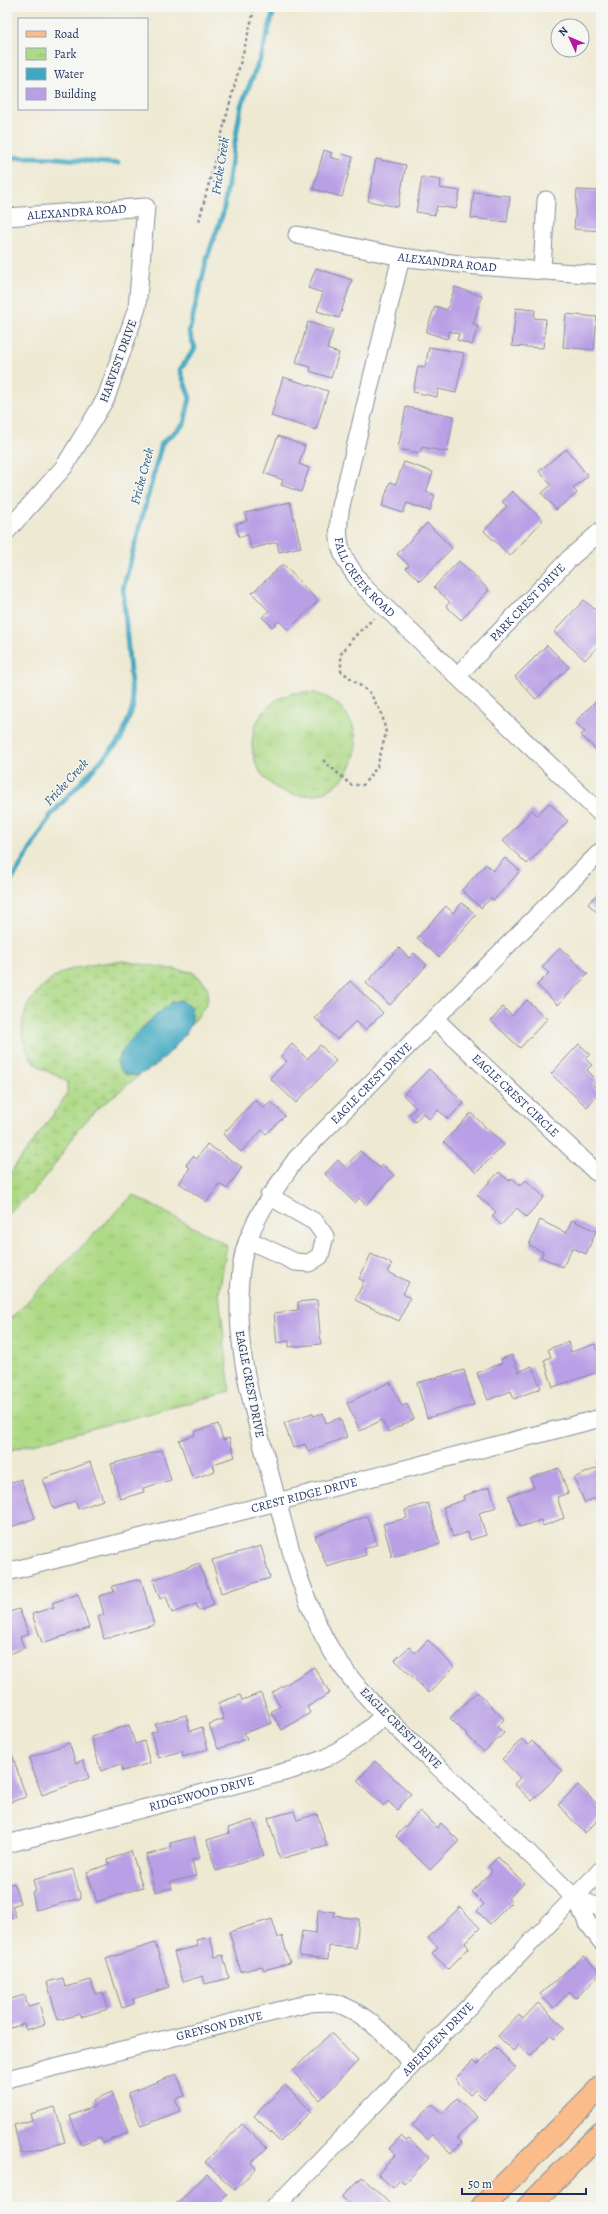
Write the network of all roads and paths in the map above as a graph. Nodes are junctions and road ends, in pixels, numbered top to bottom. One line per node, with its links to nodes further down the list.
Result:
1 (255, 7): 5 (path)
2 (546, 200): 8 (street)
3 (146, 207): 4 (street, ALEXANDRA ROAD); 10 (street, HARVEST DRIVE)
4 (7, 217)
5 (199, 221)
6 (297, 235): 7 (street, ALEXANDRA ROAD)
7 (400, 257): 8 (street, ALEXANDRA ROAD); 12 (street, FALL CREEK ROAD)
8 (542, 271): 9 (street, ALEXANDRA ROAD)
9 (601, 274)
10 (7, 531)
11 (601, 532): 13 (street, PARK CREST DRIVE)
12 (385, 608): 13 (street, FALL CREEK ROAD); 14 (path)
13 (457, 676): 15 (street, FALL CREEK ROAD)
14 (323, 760)
15 (601, 814)
16 (601, 850): 17 (street, EAGLE CREST DRIVE)
17 (435, 1019): 18 (street, EAGLE CREST CIRCLE); 19 (street, EAGLE CREST DRIVE)
18 (596, 1172)
19 (269, 1196): 20 (street, EAGLE CREST DRIVE); 20 (street)
20 (249, 1240): 22 (street, EAGLE CREST DRIVE)
21 (601, 1418): 22 (street, CREST RIDGE DRIVE)
22 (278, 1503): 23 (street, CREST RIDGE DRIVE); 24 (street, EAGLE CREST DRIVE)
23 (7, 1572)
24 (384, 1715): 25 (street, RIDGEWOOD DRIVE); 27 (street, EAGLE CREST DRIVE)
25 (7, 1844)
26 (601, 1870): 27 (street, ABERDEEN DRIVE)
27 (575, 1898): 28 (street, EAGLE CREST DRIVE); 29 (street, EAGLE CREST DRIVE); 30 (street, ABERDEEN DRIVE)
28 (601, 1908)
29 (601, 1941)
30 (414, 2064): 31 (street, GREYSON DRIVE); 34 (street, ABERDEEN DRIVE)
31 (7, 2079)
32 (601, 2087): 35 (main road)
33 (601, 2133): 36 (main road)
34 (275, 2207)
35 (482, 2207)
36 (528, 2207)

